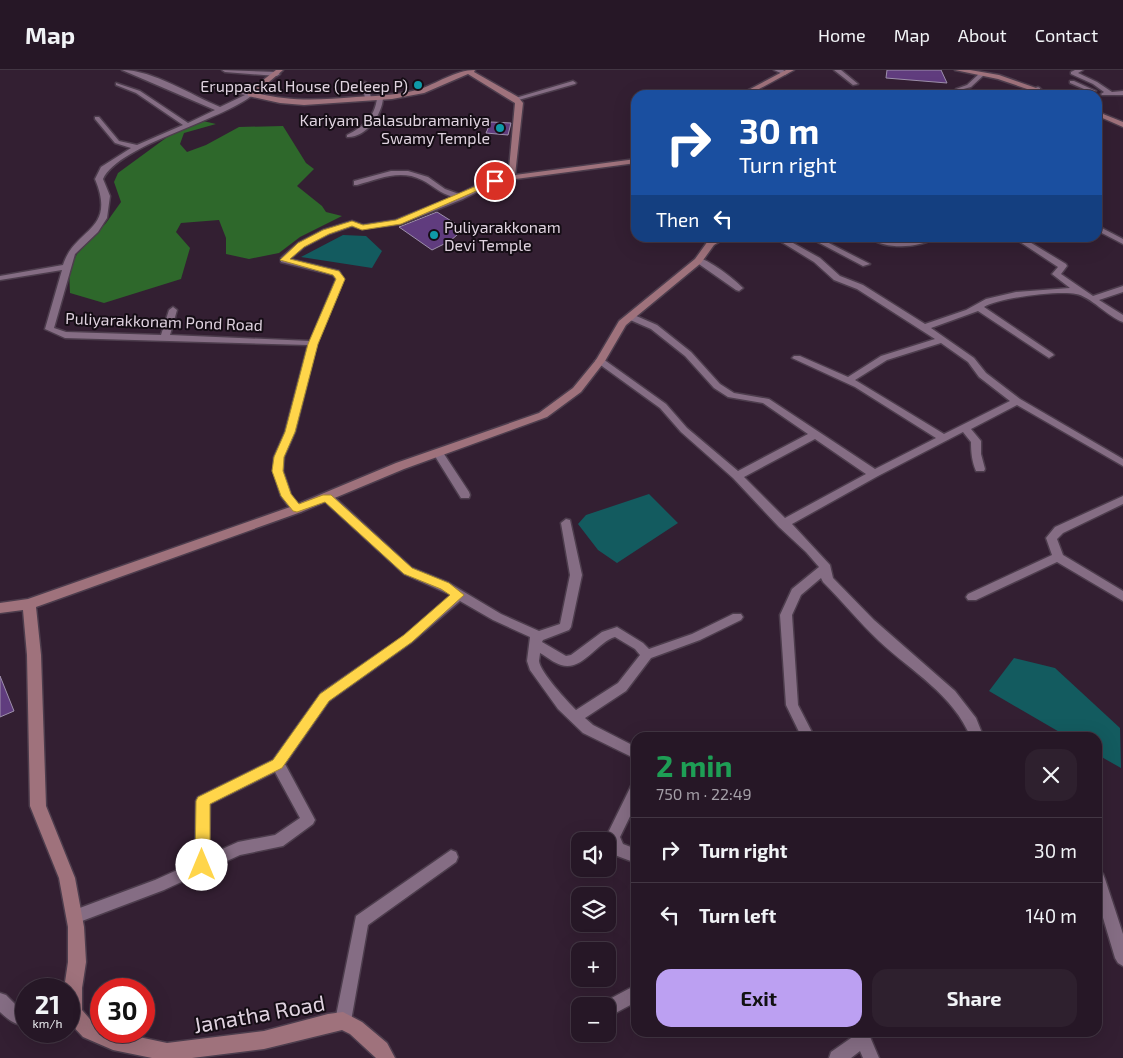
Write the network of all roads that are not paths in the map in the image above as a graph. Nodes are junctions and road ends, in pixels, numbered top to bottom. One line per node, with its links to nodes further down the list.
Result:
1 (125, 70): 28 (street)
2 (225, 70): 8 (street)
3 (469, 70): 26 (street); 27 (street)
4 (777, 70): 9 (street)
5 (837, 70): 15 (street)
6 (958, 70): 10 (street)
7 (1080, 70): 23 (street)
8 (279, 72): 22 (street)
9 (788, 72): 17 (street)
10 (982, 74): 18 (street); 19 (street)
11 (1072, 82): 20 (street)
12 (573, 83): 27 (street)
13 (118, 84): 32 (street)
14 (365, 84): 25 (street)
15 (855, 84)
16 (213, 86): 22 (street)
17 (753, 90)
18 (958, 90)
19 (1038, 90)
20 (1092, 90)
21 (1123, 93): 23 (street)
22 (251, 94): 25 (street); 28 (street)
23 (1111, 94): 24 (street)
24 (1102, 95)
25 (368, 98): 26 (street)
26 (380, 98): 33 (street)
27 (515, 99): 36 (street)
28 (221, 110): 32 (street)
29 (1102, 117): 31 (street)
30 (97, 118): 34 (street)
31 (1123, 125)
32 (188, 126): 34 (street)
33 (349, 136)
34 (137, 147): 49 (street)
35 (631, 162): 36 (street)
36 (511, 178): 38 (street)
37 (358, 183): 38 (street)
38 (460, 197): 62 (street)
39 (1102, 230): 46 (street)
40 (714, 242): 47 (street)
41 (786, 242): 59 (street)
42 (822, 242): 48 (street)
43 (882, 242): 44 (street)
44 (909, 242)
45 (1024, 242): 53 (street)
46 (1123, 242)
47 (699, 260): 51 (street); 57 (street)
48 (866, 264)
49 (67, 267): 50 (street); 60 (street, Puliyarakkonam Pond Road)
50 (0, 278)
51 (739, 288)
52 (1123, 289): 54 (street)
53 (1080, 291): 54 (street); 55 (street)
54 (1092, 299): 58 (street)
55 (978, 307): 59 (street); 63 (street)
56 (173, 310): 60 (street)
57 (631, 317): 65 (street); 69 (street)
58 (1123, 319)
59 (924, 327): 61 (street)
60 (164, 338): 62 (street, Puliyarakkonam Pond Road)
61 (942, 340): 66 (street); 67 (street)
62 (313, 344): 79 (street)
63 (1049, 355)
64 (797, 358): 66 (street)
65 (600, 361): 71 (street); 75 (street)
66 (848, 381): 70 (street)
67 (1017, 401): 68 (street); 72 (street)
68 (965, 428): 70 (street); 73 (street)
69 (816, 434): 74 (street); 75 (street)
70 (944, 439): 74 (street)
71 (438, 453): 76 (street); 77 (street)
72 (1123, 463)
73 (980, 469)
74 (874, 474): 81 (street)
75 (737, 476): 81 (street)
76 (465, 495)
77 (327, 497): 79 (street); 84 (street)
78 (1122, 503): 82 (street)
79 (297, 509): 87 (street)
80 (566, 523): 90 (street)
81 (783, 524): 83 (street)
82 (1058, 557): 85 (street); 86 (street)
83 (826, 568): 93 (street); 94 (street)
84 (459, 595): 90 (street); 96 (street)
85 (972, 597)
86 (1123, 597)
87 (29, 604): 88 (street); 102 (street, Janatha Road)
88 (0, 608)
89 (737, 617): 91 (street)
90 (537, 641): 91 (street); 92 (street)
91 (647, 655): 92 (street)
92 (576, 718): 95 (street)
93 (806, 732)
94 (976, 732)
95 (631, 750)
96 (278, 764): 100 (street); 100 (street)
97 (631, 800): 98 (street)
98 (631, 854)
99 (451, 857): 109 (street)
100 (202, 865): 102 (street)
101 (1102, 892): 103 (street)
102 (74, 917): 104 (street, Janatha Road)
103 (1123, 958)
104 (75, 978)
105 (631, 996): 107 (street)
106 (0, 1001): 108 (street)
107 (616, 1004)
108 (15, 1015)
109 (343, 1021): 110 (street, Janatha Road); 113 (street, Janatha Road)
110 (80, 1022)
111 (860, 1037): 114 (street)
112 (862, 1037): 115 (street)
113 (386, 1058)
114 (837, 1058)
115 (872, 1058)

